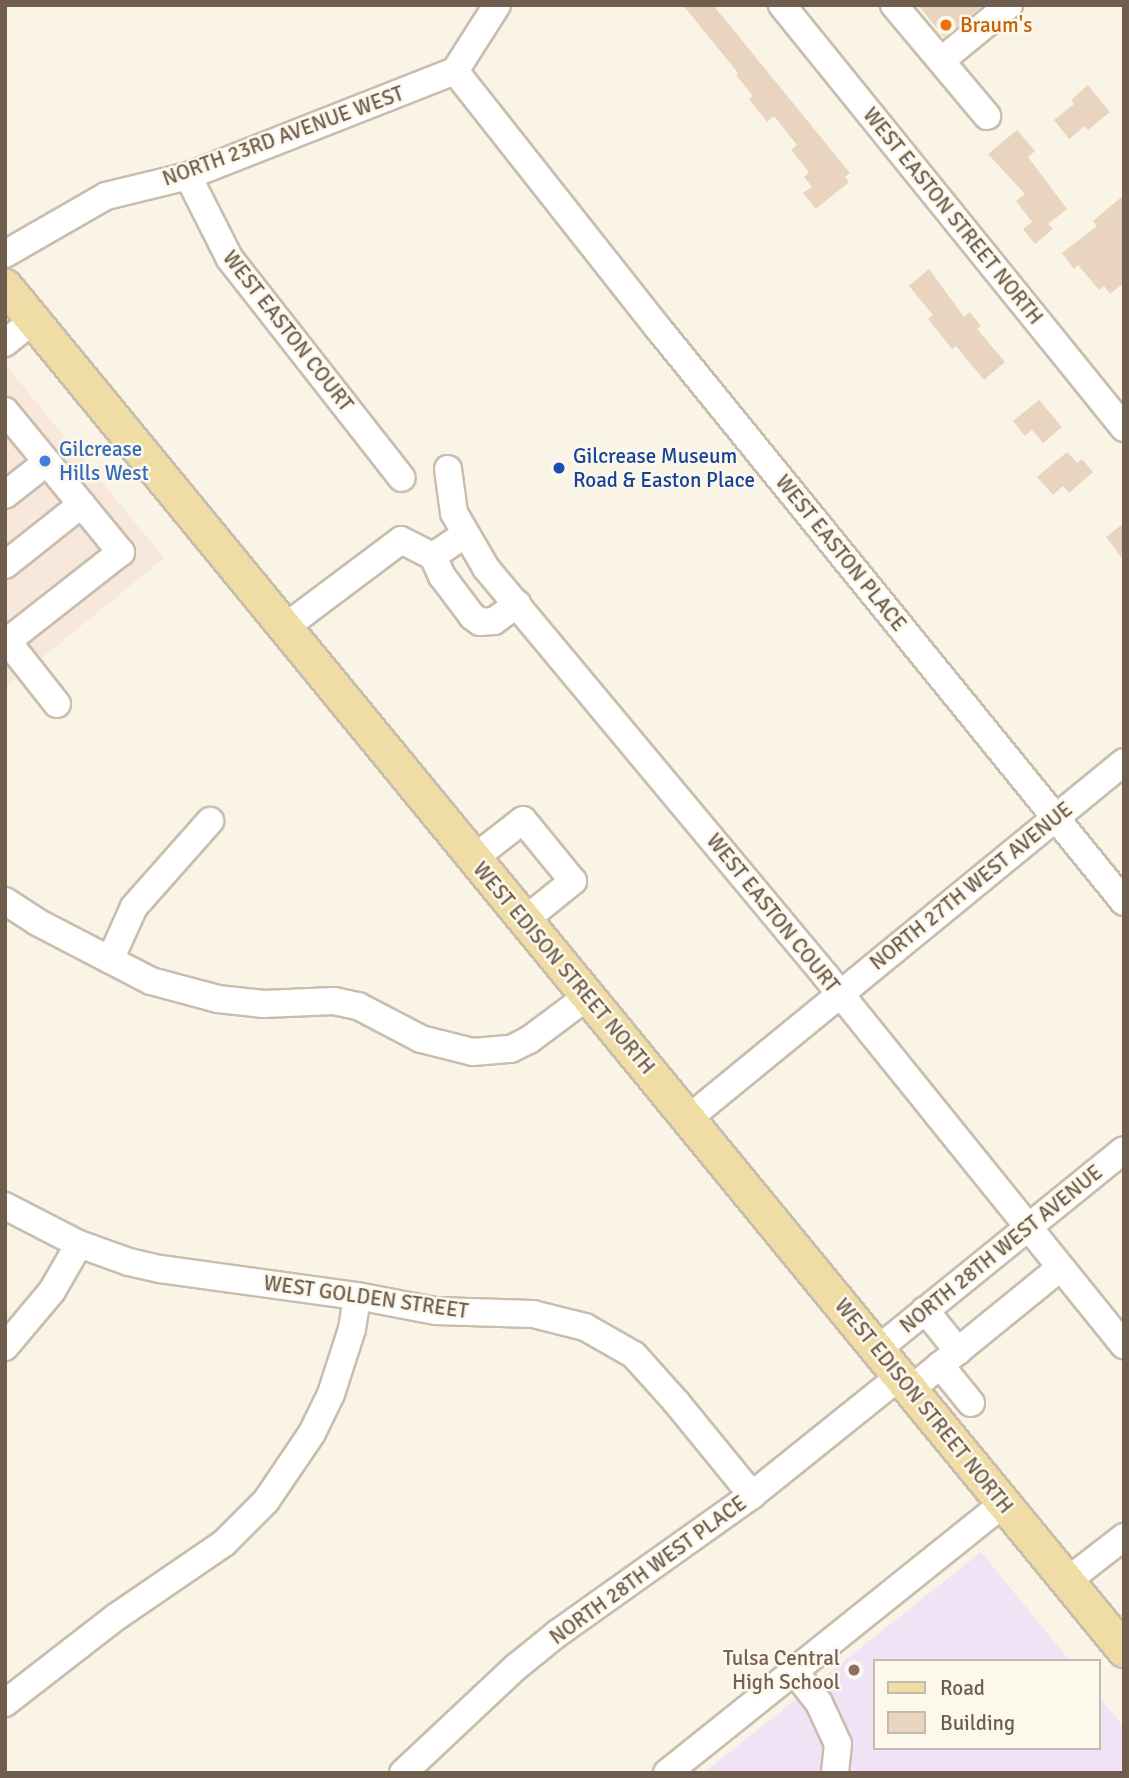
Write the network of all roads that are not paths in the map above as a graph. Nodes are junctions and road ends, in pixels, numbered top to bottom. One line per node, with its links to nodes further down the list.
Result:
1 (497, 5): 7 (street)
2 (782, 5): 15 (street, WEST EASTON STREET NORTH)
3 (894, 5): 6 (street)
4 (907, 5): 6 (street)
5 (1009, 5): 6 (street)
6 (942, 60): 8 (street)
7 (454, 71): 9 (street, NORTH 23RD AVENUE WEST); 29 (street, WEST EASTON PLACE)
8 (988, 116)
9 (188, 176): 10 (street, NORTH 23RD AVENUE WEST); 18 (street, WEST EASTON COURT)
10 (5, 254)
11 (5, 286): 12 (main road, WEST EDISON STREET NORTH)
12 (33, 320): 13 (street); 25 (main road, WEST EDISON STREET NORTH)
13 (5, 343)
14 (7, 418): 16 (street)
15 (1124, 428)
16 (47, 462): 19 (street); 20 (street)
17 (447, 468): 21 (street, WEST EASTON COURT)
18 (402, 478)
19 (5, 495)
20 (82, 504): 23 (street); 26 (street)
21 (464, 535): 22 (street); 24 (street, WEST EASTON COURT)
22 (433, 556): 24 (street); 25 (street)
23 (5, 565)
24 (517, 604): 36 (street, WEST EASTON COURT)
25 (284, 628): 31 (main road, WEST EDISON STREET NORTH)
26 (6, 641): 27 (street)
27 (57, 704)
28 (1124, 762): 29 (street, NORTH 27TH WEST AVENUE)
29 (1056, 816): 33 (street, WEST EASTON PLACE); 36 (street, NORTH 27TH WEST AVENUE)
30 (210, 821): 35 (street)
31 (473, 859): 34 (main road, WEST EDISON STREET NORTH); 34 (street)
32 (5, 901): 35 (street)
33 (1124, 902)
34 (525, 920): 37 (main road, WEST EDISON STREET NORTH)
35 (110, 960): 37 (street)
36 (839, 993): 38 (street, NORTH 27TH WEST AVENUE); 41 (street, WEST EASTON COURT)
37 (588, 996): 38 (main road, WEST EDISON STREET NORTH)
38 (689, 1118): 48 (main road, WEST EDISON STREET NORTH)
39 (1124, 1150): 41 (street, NORTH 28TH WEST AVENUE)
40 (5, 1206): 42 (street, WEST GOLDEN STREET)
41 (1027, 1227): 43 (street, WEST EASTON COURT); 45 (street, NORTH 28TH WEST AVENUE)
42 (79, 1244): 44 (street, WEST GOLDEN STREET); 47 (street)
43 (1060, 1268): 46 (street, WEST EASTON COURT); 49 (street, NORTH 28TH WEST PLACE)
44 (357, 1296): 52 (street, WEST GOLDEN STREET); 58 (street)
45 (925, 1310): 48 (street, NORTH 28TH WEST AVENUE); 49 (street)
46 (1124, 1346)
47 (5, 1347)
48 (878, 1349): 50 (main road, WEST EDISON STREET NORTH)
49 (949, 1358): 50 (street, NORTH 28TH WEST PLACE); 51 (street)
50 (905, 1382): 52 (street, NORTH 28TH WEST PLACE); 53 (main road, WEST EDISON STREET NORTH)
51 (971, 1403)
52 (752, 1495): 59 (street, NORTH 28TH WEST PLACE)
53 (1004, 1503): 55 (main road, WEST EDISON STREET NORTH); 57 (street)
54 (1124, 1536): 55 (street)
55 (1067, 1581): 56 (main road, WEST EDISON STREET NORTH)
56 (1124, 1650)
57 (794, 1671): 60 (street); 61 (street)
58 (5, 1703)
59 (403, 1773)
60 (667, 1773)
61 (835, 1773)

